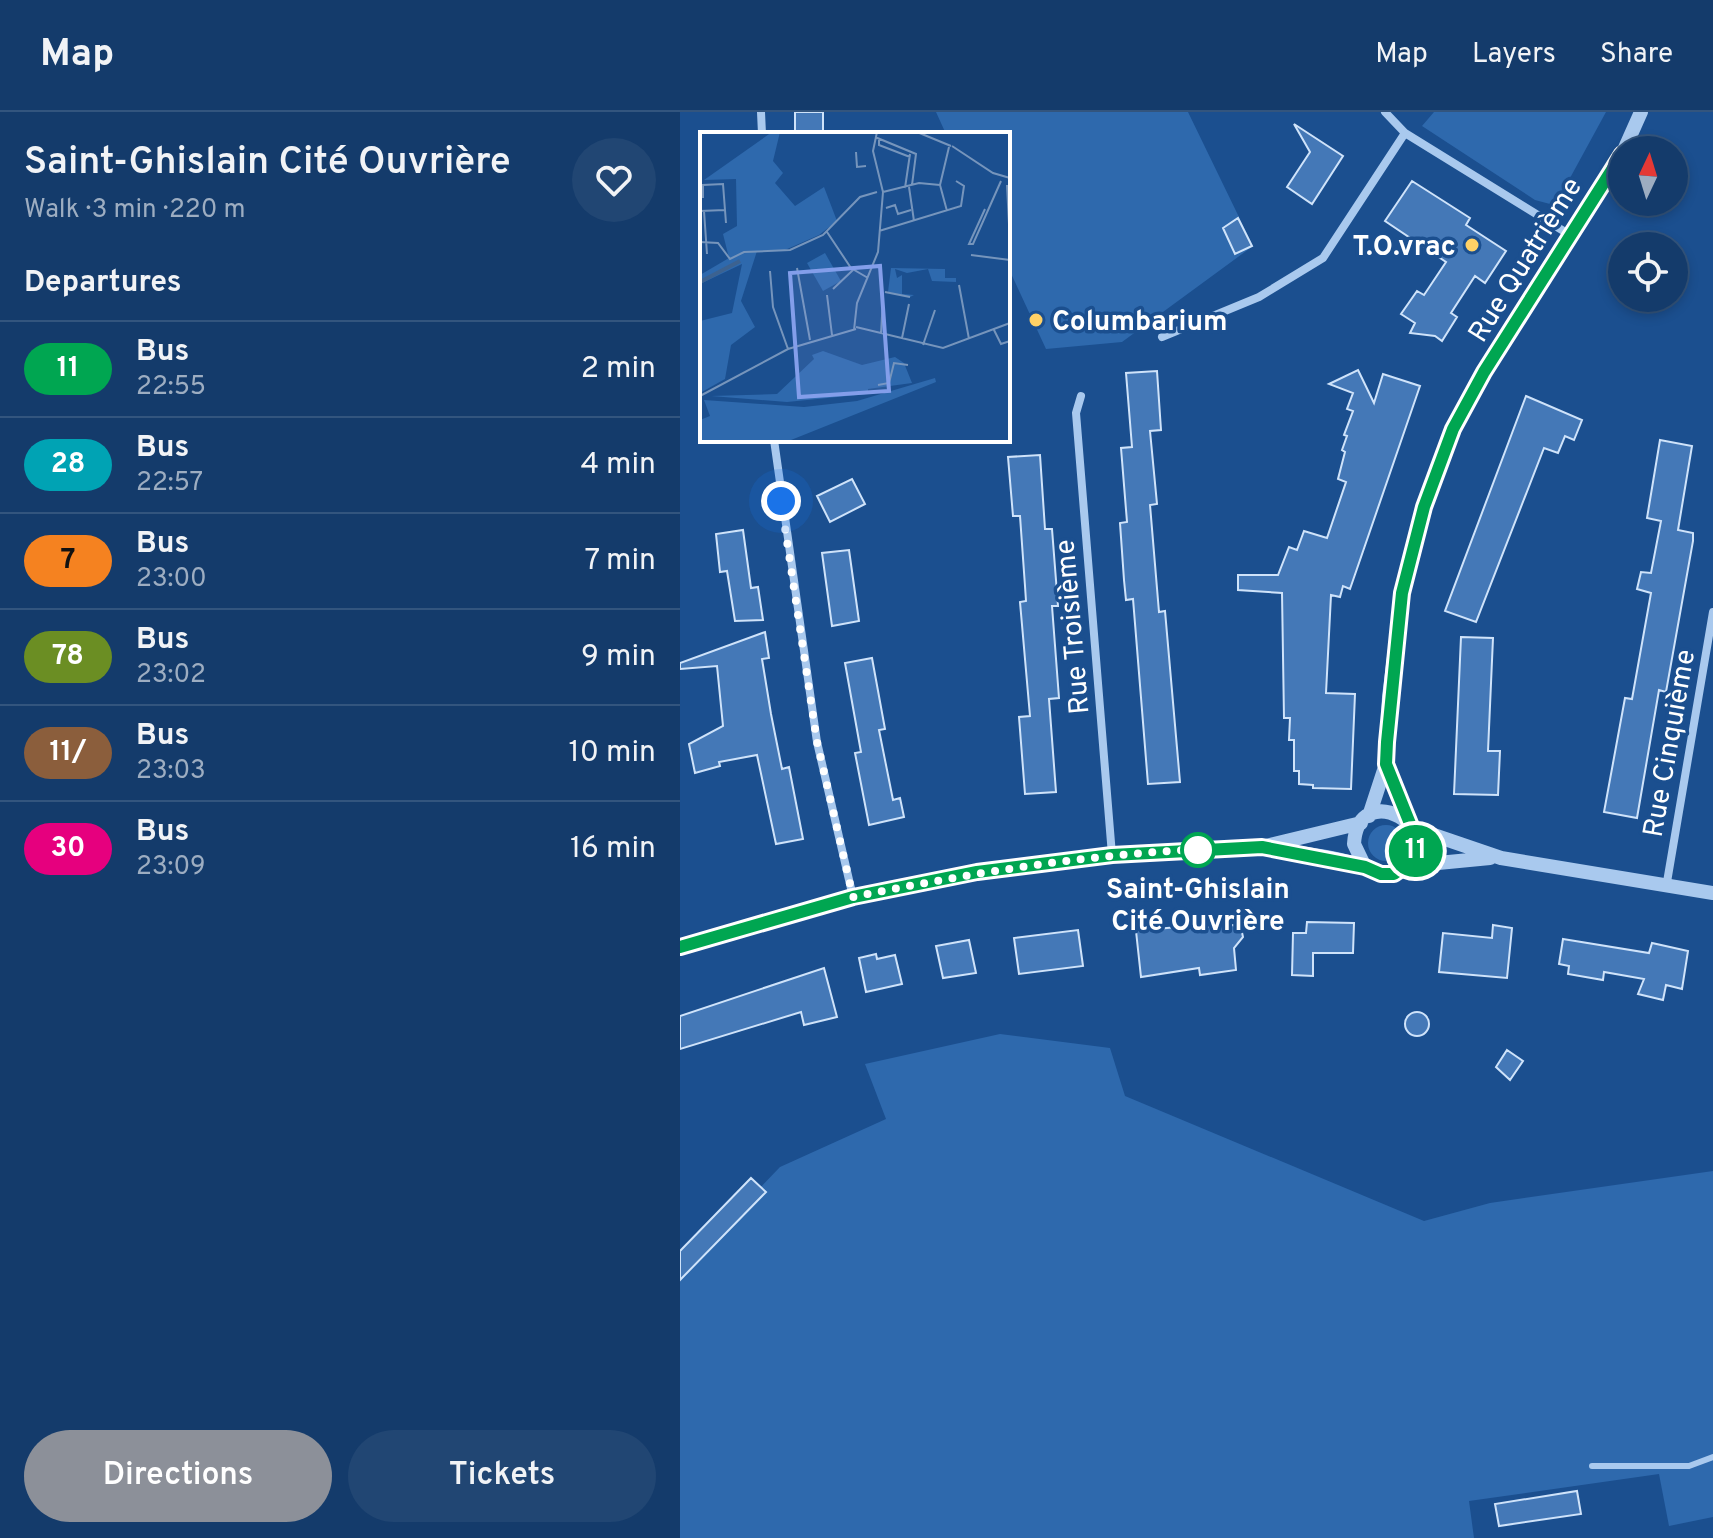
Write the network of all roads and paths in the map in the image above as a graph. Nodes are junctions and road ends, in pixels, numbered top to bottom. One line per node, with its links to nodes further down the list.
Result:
1 (761, 112): 4 (street)
2 (1385, 112): 5 (street)
3 (1641, 112): 6 (street, Rue Quatrième)
4 (762, 132)
5 (1405, 133): 8 (street); 9 (street)
6 (1630, 136)
7 (1608, 175): 8 (street, Rue Quatrième)
8 (1570, 235): 13 (street, Rue Quatrième)
9 (1162, 337)
10 (1081, 396): 17 (street, Rue Troisième)
11 (774, 442): 23 (street)
12 (1713, 612): 21 (street, Rue Cinquième)
13 (1386, 764): 14 (street, Rue Quatrième); 15 (street, Rue Quatrième)
14 (1365, 819): 15 (street); 16 (street); 20 (street)
15 (1410, 824): 18 (street); 19 (street)
16 (1262, 847): 17 (street); 20 (street)
17 (1112, 855): 23 (street)
18 (1501, 858): 19 (street); 21 (street)
19 (1407, 866): 20 (street)
20 (1365, 867)
21 (1667, 882): 22 (street)
22 (1713, 893)
23 (853, 897): 24 (street)
24 (680, 947)
25 (1713, 1457): 26 (lane)
26 (1592, 1466)

